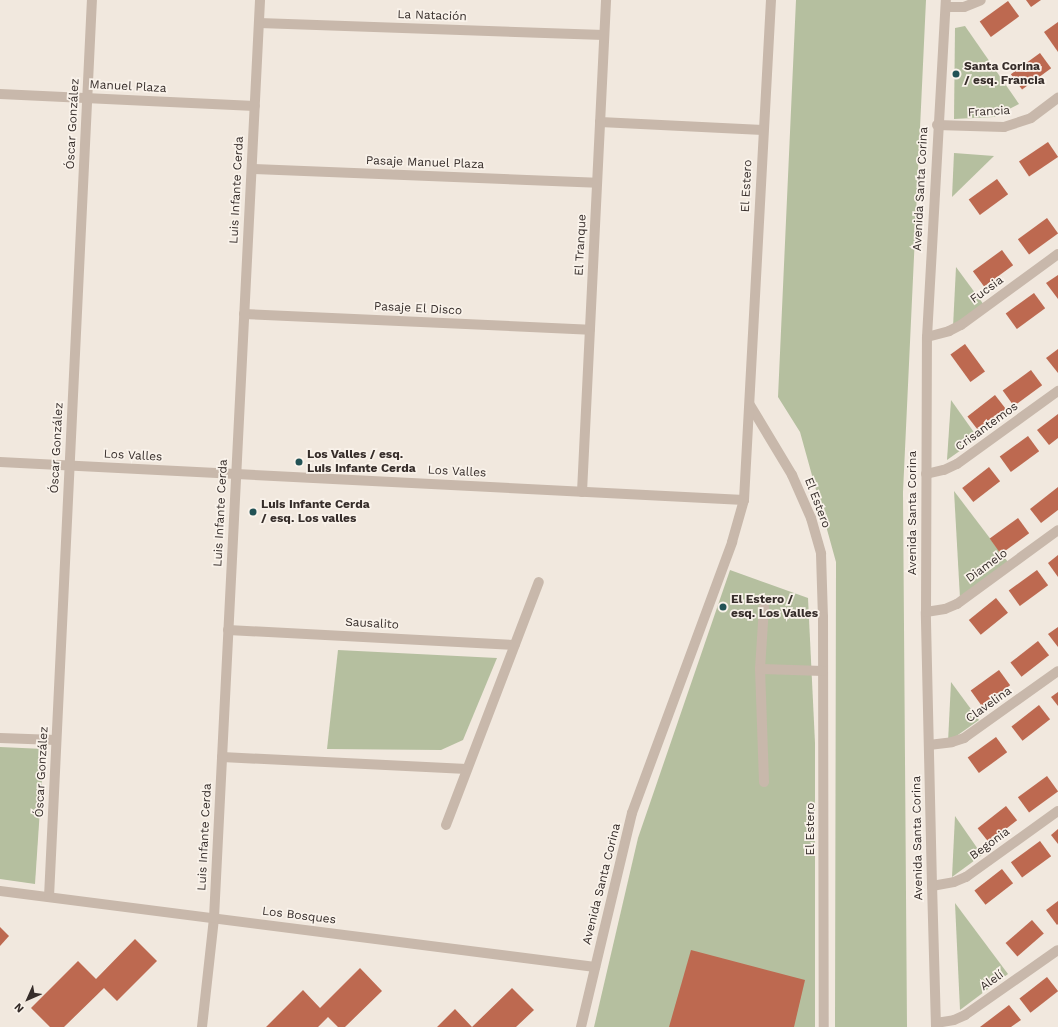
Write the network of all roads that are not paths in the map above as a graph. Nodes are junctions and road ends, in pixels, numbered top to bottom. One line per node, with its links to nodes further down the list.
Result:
1 (92, 0): 10 (street, Óscar González)
2 (260, 0): 7 (street, Luis Infante Cerda)
3 (606, 0): 8 (street, El Tranque)
4 (771, 0): 15 (street, El Estero)
5 (981, 0): 6 (street)
6 (946, 4): 14 (street, Avenida Santa Corina)
7 (258, 23): 8 (street, La Natación); 12 (street, Luis Infante Cerda)
8 (604, 35): 13 (street, El Tranque)
9 (0, 94): 10 (street, Manuel Plaza)
10 (88, 98): 12 (street, Manuel Plaza); 25 (street, Óscar González)
11 (1058, 98): 14 (street, Francia)
12 (255, 106): 16 (street, Luis Infante Cerda)
13 (600, 122): 15 (street); 17 (street, El Tranque)
14 (938, 125): 21 (street, Avenida Santa Corina)
15 (763, 130): 23 (street, El Estero)
16 (252, 168): 17 (street, Pasaje Manuel Plaza); 19 (street, Luis Infante Cerda)
17 (597, 184): 20 (street, El Tranque)
18 (1058, 254): 21 (street, Fucsia)
19 (244, 314): 20 (street, Pasaje El Disco); 26 (street, Luis Infante Cerda)
20 (590, 330): 28 (street, El Tranque)
21 (927, 337): 27 (street, Avenida Santa Corina)
22 (1058, 391): 27 (street, Crisantemos)
23 (750, 405): 29 (street, Avenida Santa Corina); 37 (street, El Estero)
24 (0, 462): 25 (street, Los Valles)
25 (70, 466): 26 (street, Los Valles); 40 (street, Óscar González)
26 (236, 474): 28 (street, Los Valles); 34 (street, Luis Infante Cerda)
27 (926, 474): 33 (street, Avenida Santa Corina)
28 (582, 492): 29 (street, Los Valles)
29 (744, 500): 52 (street, Avenida Santa Corina)
30 (1058, 530): 33 (street, Diamelo)
31 (539, 582): 35 (street)
32 (764, 607): 36 (street)
33 (926, 612): 41 (street, Avenida Santa Corina)
34 (228, 630): 35 (street, Sausalito); 42 (street, Luis Infante Cerda)
35 (515, 645): 43 (street)
36 (760, 669): 37 (street); 44 (street)
37 (823, 671): 56 (street, El Estero)
38 (1058, 671): 41 (street, Clavelina)
39 (0, 738): 40 (street)
40 (56, 740): 49 (street, Óscar González)
41 (929, 745): 47 (street, Avenida Santa Corina)
42 (222, 757): 43 (street); 50 (street, Luis Infante Cerda)
43 (467, 769): 46 (street)
44 (764, 782)
45 (1058, 811): 47 (street, Begonia)
46 (446, 825)
47 (932, 886): 53 (street, Avenida Santa Corina)
48 (0, 891): 49 (street, Los Bosques)
49 (49, 897): 50 (street, Los Bosques)
50 (214, 918): 52 (street, Los Bosques); 54 (street, Luis Infante Cerda)
51 (1058, 950): 53 (street, Alelí)
52 (595, 967): 55 (street, Avenida Santa Corina)
53 (936, 1025)
54 (202, 1027)
55 (581, 1027)
56 (824, 1027)

